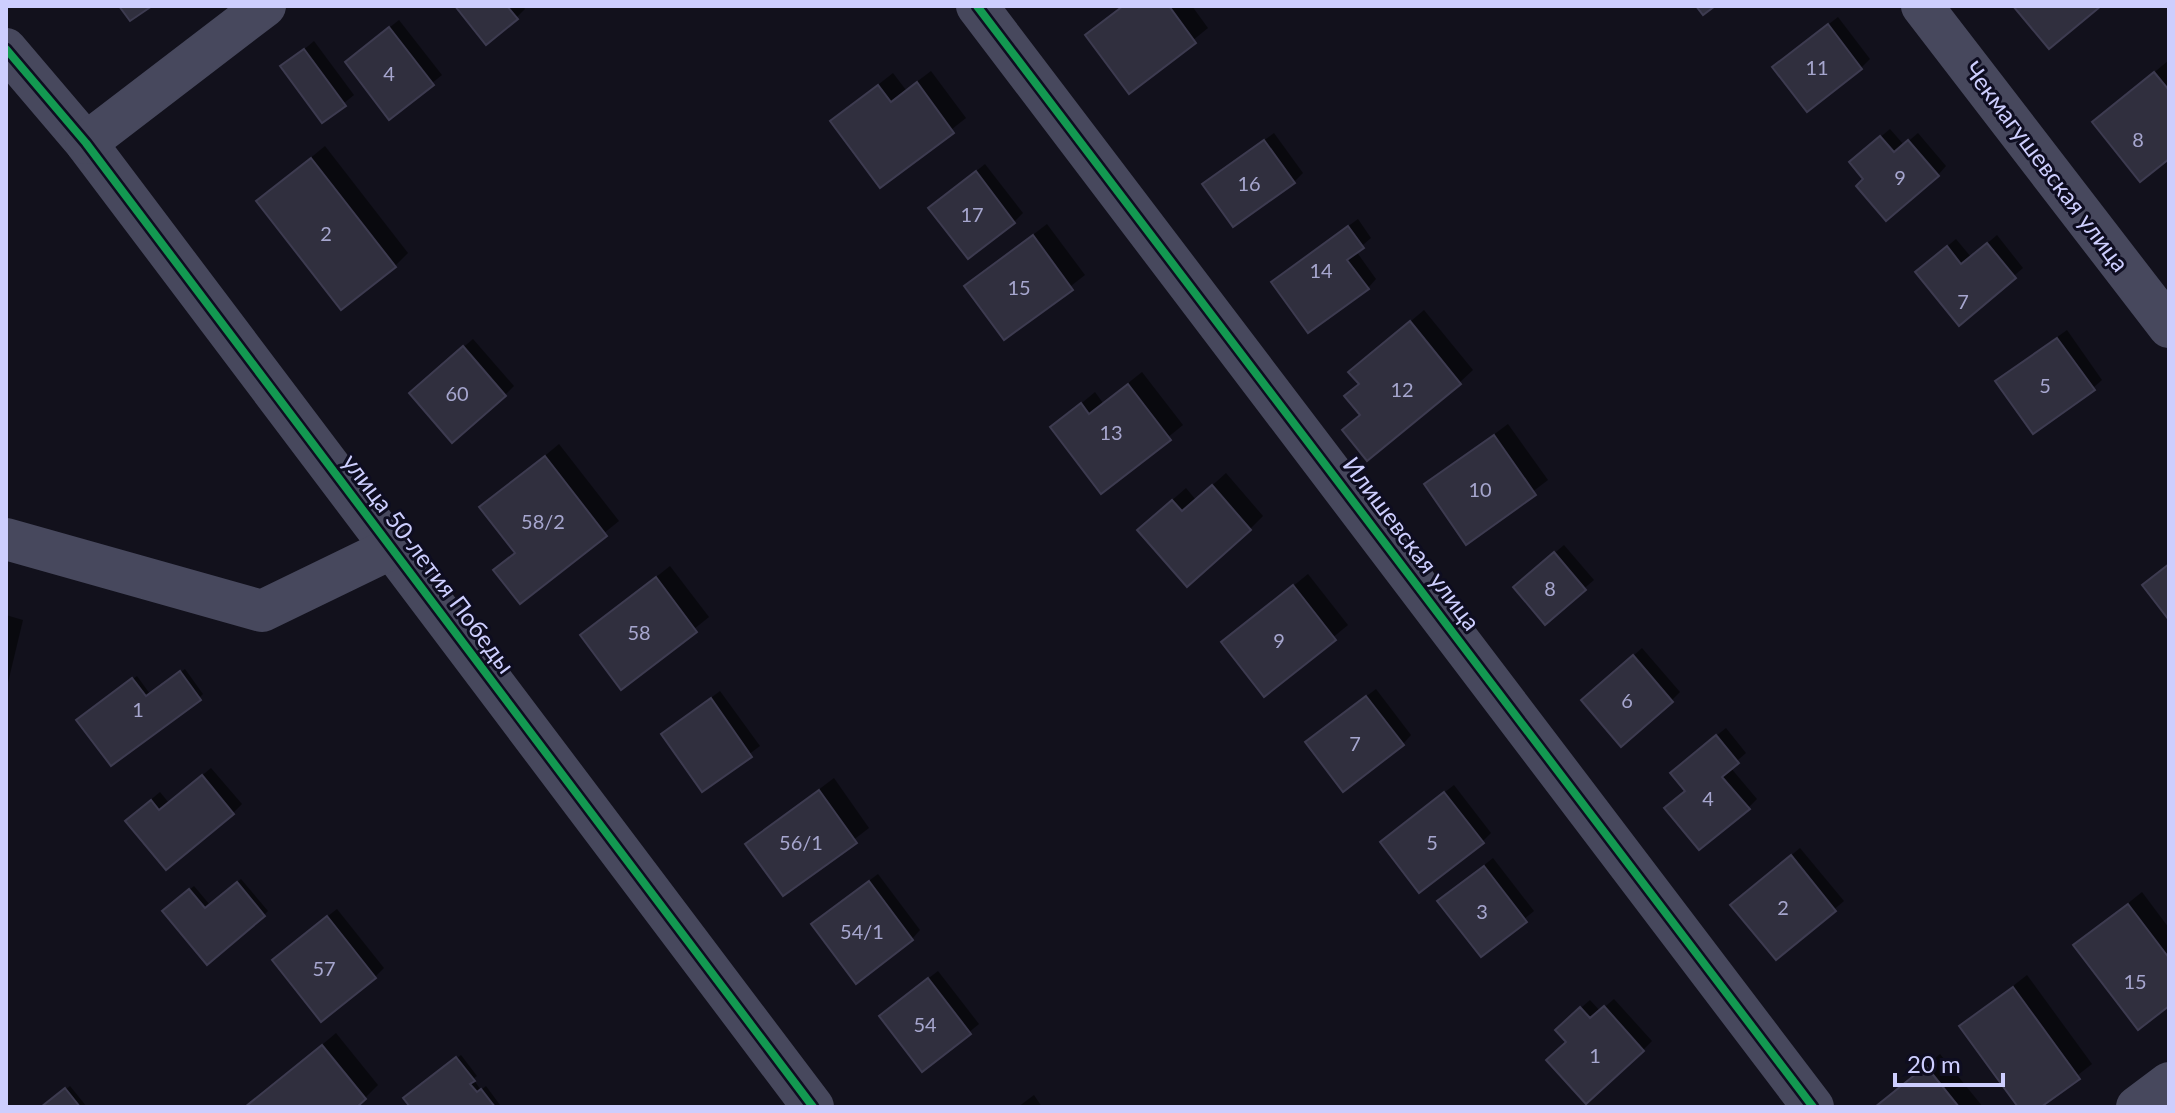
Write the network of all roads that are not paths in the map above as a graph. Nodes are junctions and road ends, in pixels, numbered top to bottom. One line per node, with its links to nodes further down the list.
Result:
1 (265, 6): 5 (street)
2 (977, 6): 11 (street, Илишевская улица)
3 (1922, 6): 6 (street, Чекмагушевская улица)
4 (6, 49): 5 (street, улица 50-летия Победы)
5 (86, 143): 8 (street, улица 50-летия Победы)
6 (2169, 327)
7 (6, 539): 8 (street)
8 (392, 548): 10 (street, улица 50-летия Победы)
9 (2169, 1083): 12 (street)
10 (813, 1107)
11 (1813, 1107)
12 (2137, 1107)

